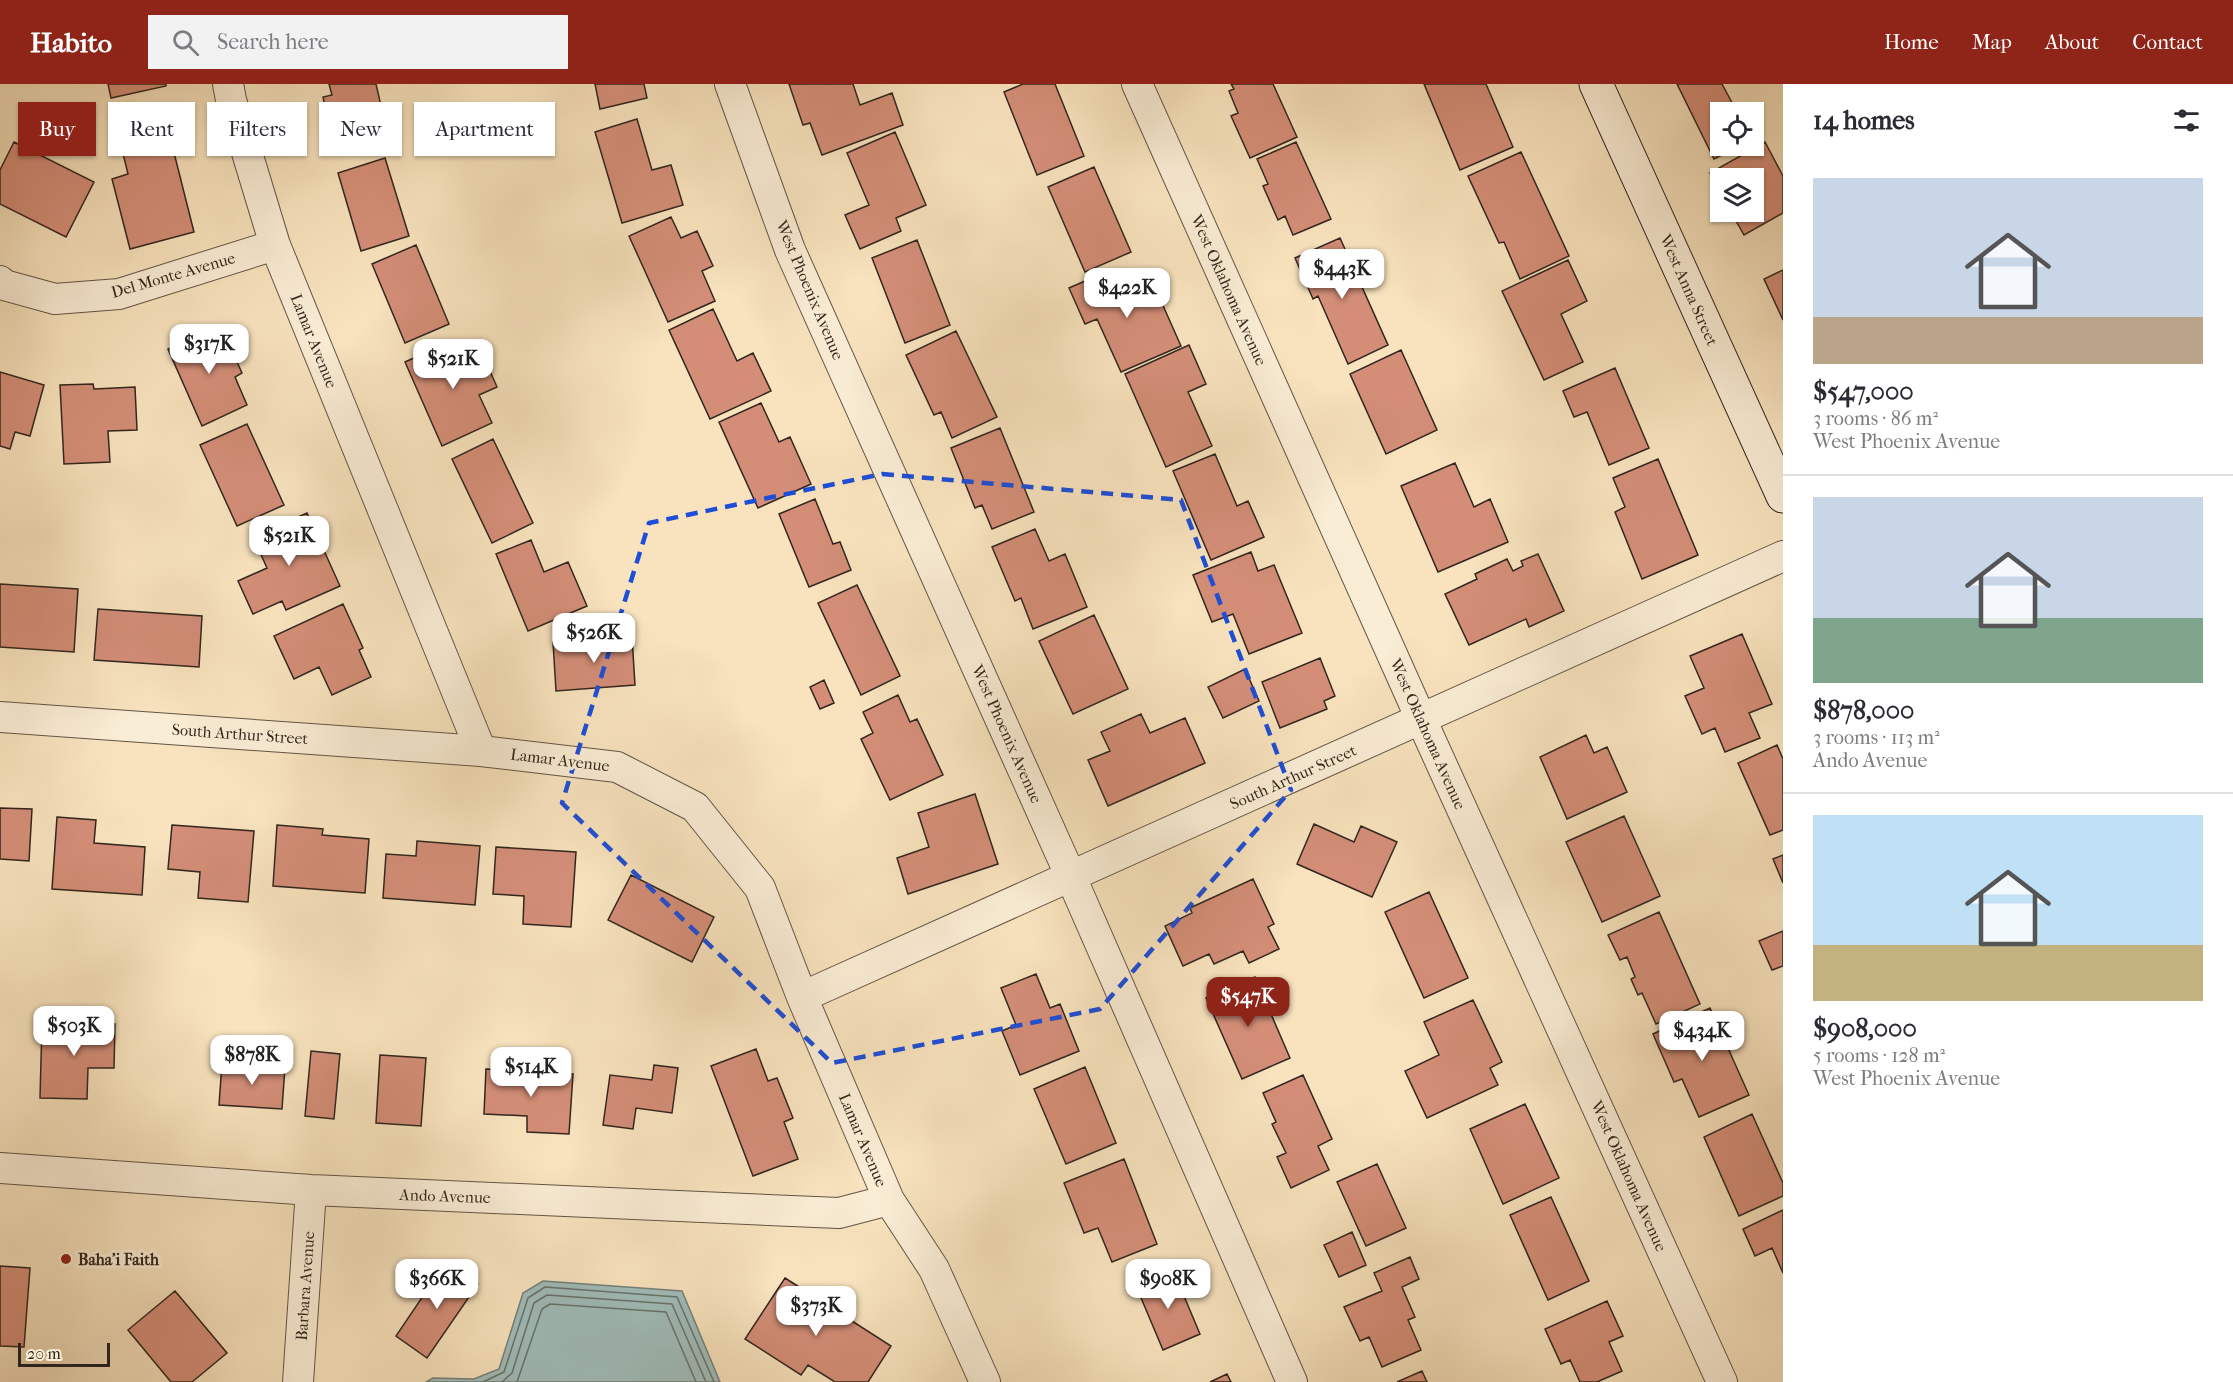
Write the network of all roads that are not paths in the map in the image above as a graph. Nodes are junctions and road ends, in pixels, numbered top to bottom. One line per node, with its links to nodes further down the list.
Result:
1 (228, 84): 5 (street, Lamar Avenue)
2 (730, 84): 12 (street, West Phoenix Avenue)
3 (1137, 84): 10 (street, West Oklahoma Avenue)
4 (1596, 84): 7 (street, West Anna Street)
5 (275, 245): 6 (street, Del Monte Avenue); 11 (street, Lamar Avenue)
6 (0, 281)
7 (1783, 496)
8 (1783, 556): 10 (street, South Arthur Street)
9 (0, 717): 11 (street, South Arthur Street)
10 (1422, 719): 12 (street, South Arthur Street); 20 (street, West Oklahoma Avenue)
11 (481, 751): 13 (street, Lamar Avenue)
12 (1071, 877): 13 (street, South Arthur Street); 19 (street, West Phoenix Avenue)
13 (802, 997): 16 (street, Lamar Avenue)
14 (0, 1168): 15 (street, Ando Avenue)
15 (311, 1190): 16 (street, Ando Avenue); 17 (street, Barbara Avenue)
16 (889, 1200): 18 (street, Lamar Avenue)
17 (298, 1382)
18 (985, 1382)
19 (1292, 1382)
20 (1722, 1382)

